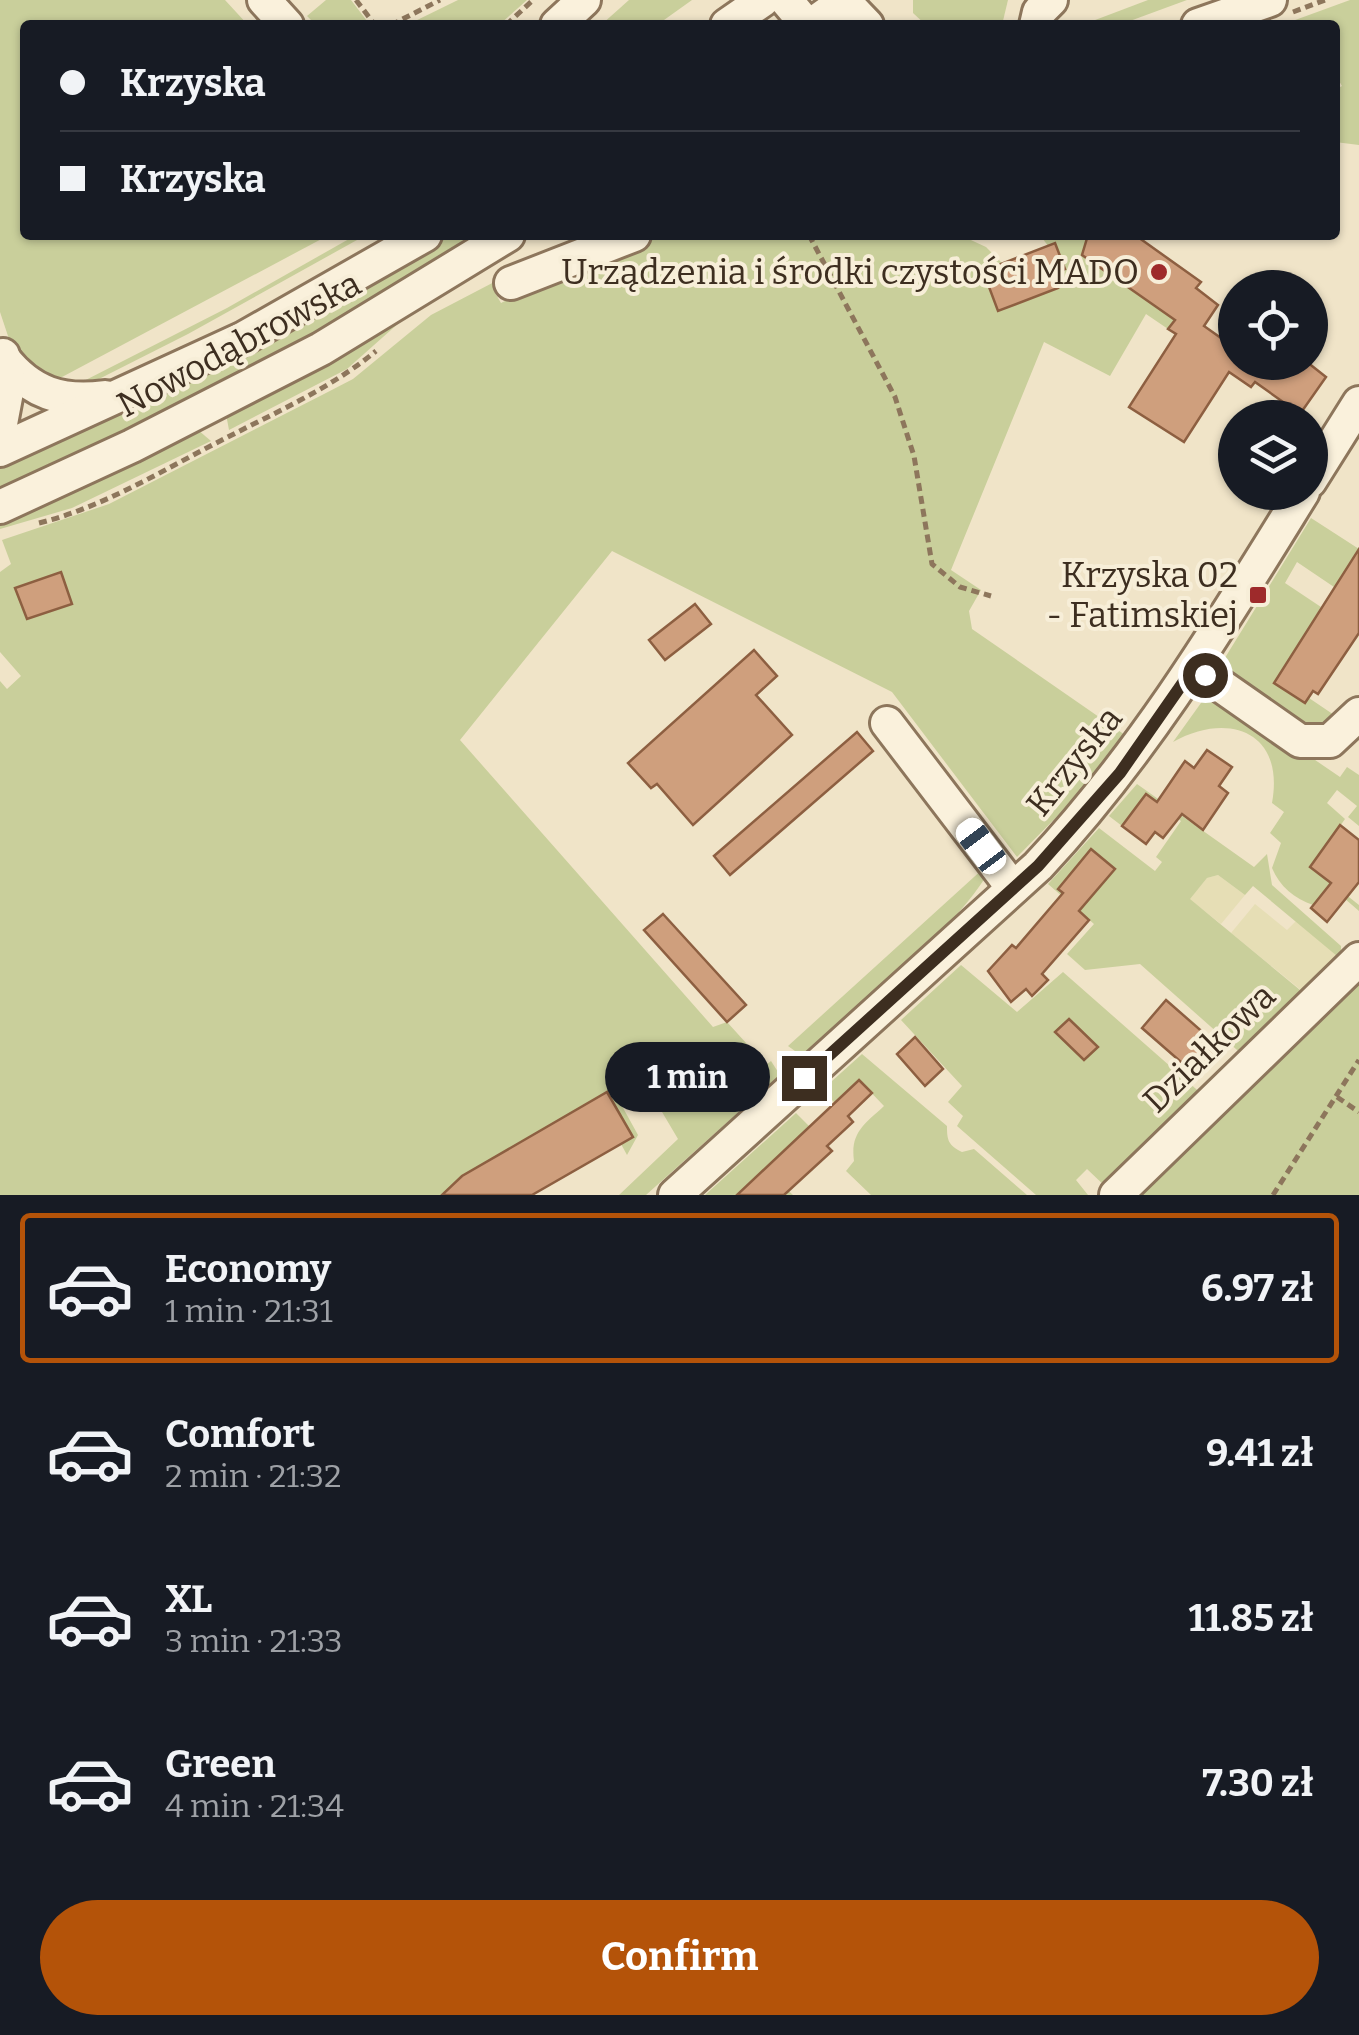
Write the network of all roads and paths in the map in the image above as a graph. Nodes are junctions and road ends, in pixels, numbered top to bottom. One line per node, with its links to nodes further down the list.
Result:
1 (264, 0): 12 (street)
2 (356, 0): 13 (path)
3 (414, 0): 11 (path)
4 (440, 0): 11 (path)
5 (533, 0): 15 (path)
6 (584, 0): 16 (street)
7 (763, 0): 17 (street)
8 (786, 0): 18 (street)
9 (844, 0): 19 (street); 20 (street)
10 (1270, 0): 21 (street)
11 (419, 10): 14 (path)
12 (282, 20)
13 (371, 20)
14 (400, 20)
15 (511, 20)
16 (562, 20)
17 (734, 20)
18 (804, 20)
19 (816, 20)
20 (862, 20)
21 (1212, 20)
22 (417, 240): 28 (street, Nowodąbrowska)
23 (500, 240): 33 (street, Nowodąbrowska)
24 (621, 240): 26 (street)
25 (811, 240): 35 (path)
26 (512, 283)
27 (1, 355): 28 (street, Nowodąbrowska); 30 (street, Nowodąbrowska)
28 (126, 393): 31 (street, Nowodąbrowska)
29 (1359, 403): 32 (street)
30 (0, 429)
31 (0, 450)
32 (1328, 452)
33 (0, 507)
34 (1292, 510): 36 (street, Krzyska)
35 (991, 596)
36 (1194, 667): 37 (street); 39 (street, Krzyska)
37 (1359, 714)
38 (887, 723): 39 (street)
39 (1013, 888): 44 (street, Krzyska)
40 (1359, 959): 45 (street, Działkowa)
41 (1359, 1060): 42 (path)
42 (1336, 1096): 43 (path); 46 (path)
43 (1359, 1112)
44 (675, 1195)
45 (1116, 1195)
46 (1272, 1195)

